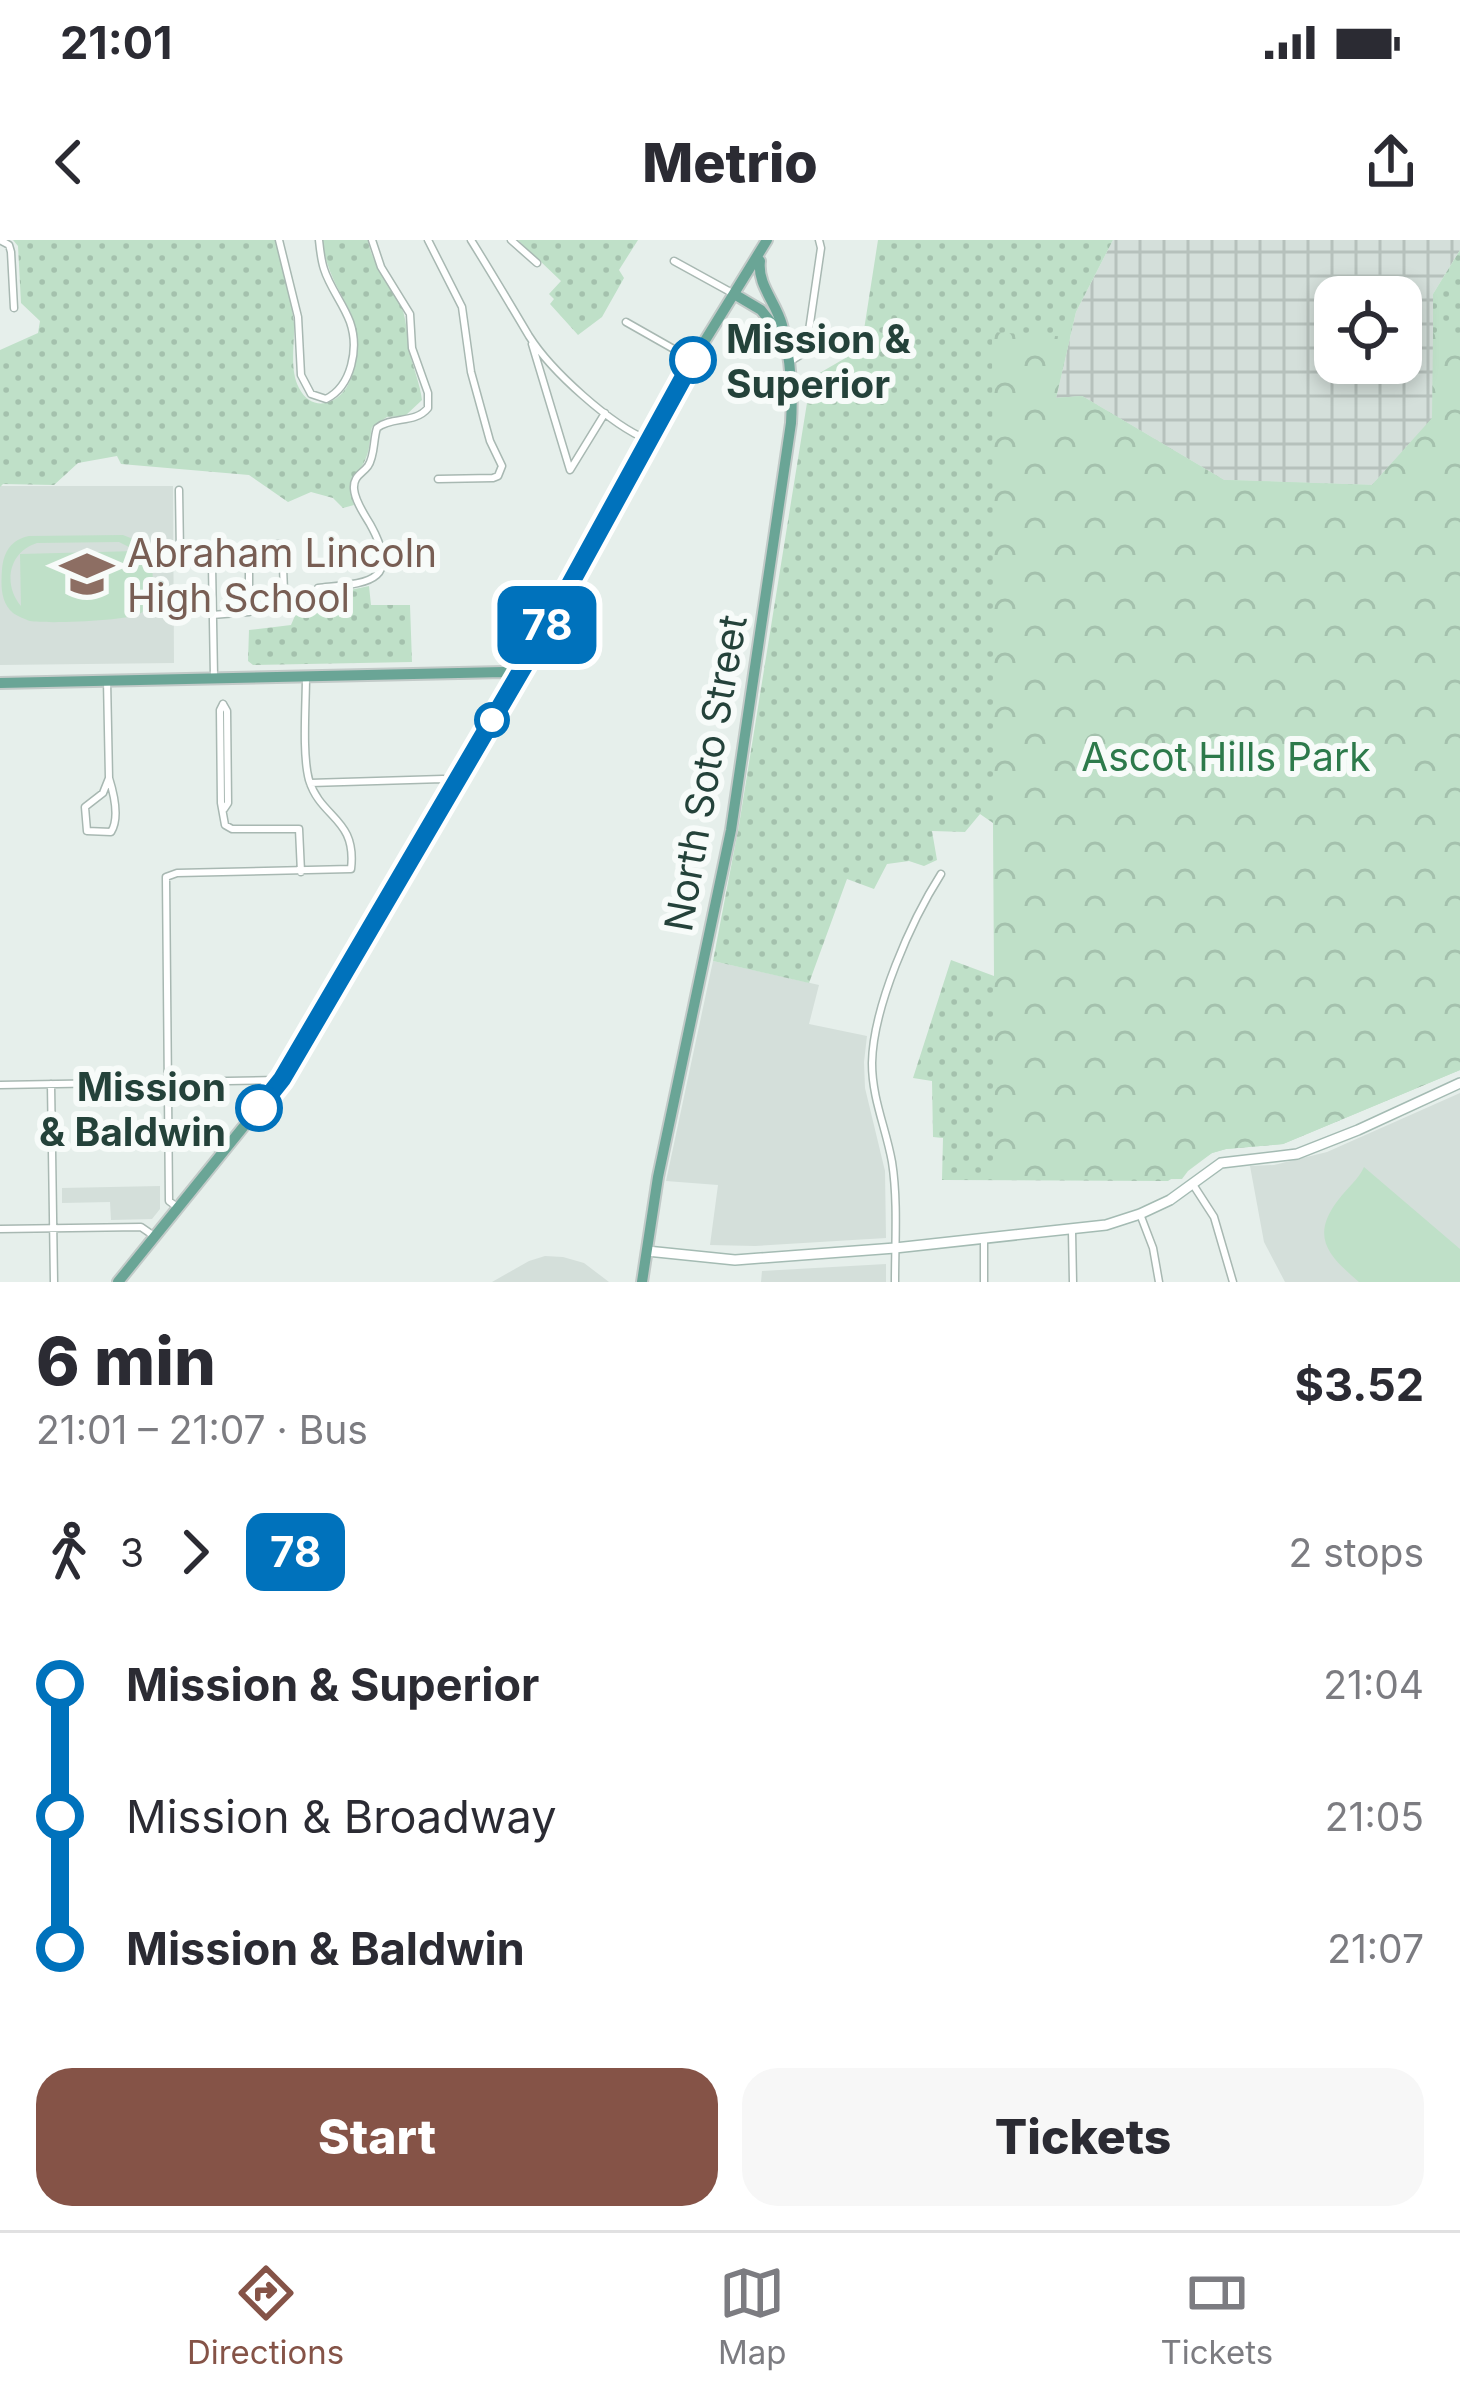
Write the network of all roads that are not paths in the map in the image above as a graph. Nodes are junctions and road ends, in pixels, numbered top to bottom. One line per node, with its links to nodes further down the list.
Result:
1 (279, 240): 2 (street)
2 (319, 240)
3 (372, 240): 26 (street)
4 (428, 240): 22 (street)
5 (471, 240): 17 (street)
6 (511, 240): 11 (street)
7 (820, 240): 15 (street)
8 (4, 242): 13 (street)
9 (766, 242): 12 (main road); 16 (main road, North Soto Street)
10 (674, 261): 12 (street)
11 (537, 262)
12 (734, 294): 16 (main road); 18 (main road)
13 (14, 308)
14 (626, 322): 18 (street)
15 (809, 332): 16 (street); 19 (street)
16 (793, 339): 19 (main road, North Soto Street)
17 (531, 340): 20 (street); 20 (street)
18 (693, 360): 21 (main road)
19 (788, 362): 54 (main road, North Soto Street)
20 (605, 413): 21 (street)
21 (650, 441): 29 (main road)
22 (438, 479)
23 (179, 490): 25 (street)
24 (249, 555): 25 (street); 27 (street); 28 (street)
25 (212, 565): 28 (street)
26 (318, 588)
27 (284, 591)
28 (212, 615): 31 (street)
29 (517, 675): 30 (main road); 36 (main road)
30 (306, 676): 31 (main road); 35 (street)
31 (214, 677): 32 (main road)
32 (107, 680): 33 (main road); 34 (street)
33 (0, 682)
34 (109, 778): 34 (street)
35 (310, 783): 36 (street); 38 (street)
36 (453, 783): 40 (main road)
37 (224, 809): 37 (street); 38 (street)
38 (301, 872): 41 (street)
39 (941, 874): 53 (street)
40 (282, 1079): 41 (street); 46 (main road)
41 (168, 1082): 43 (street); 46 (street)
42 (1460, 1083): 45 (street)
43 (51, 1084): 44 (street); 48 (street)
44 (0, 1085)
45 (1192, 1183): 47 (street); 62 (street)
46 (177, 1207): 51 (main road)
47 (1140, 1214): 50 (street); 61 (street)
48 (53, 1228): 49 (street); 51 (street); 55 (street)
49 (0, 1229)
50 (1072, 1231): 52 (street); 60 (street)
51 (154, 1236): 56 (main road)
52 (984, 1240): 53 (street); 59 (street)
53 (895, 1248): 54 (street); 58 (street)
54 (647, 1251): 57 (main road, North Soto Street)
55 (54, 1282)
56 (118, 1282)
57 (641, 1282)
58 (895, 1282)
59 (984, 1282)
60 (1072, 1282)
61 (1159, 1282)
62 (1233, 1282)

